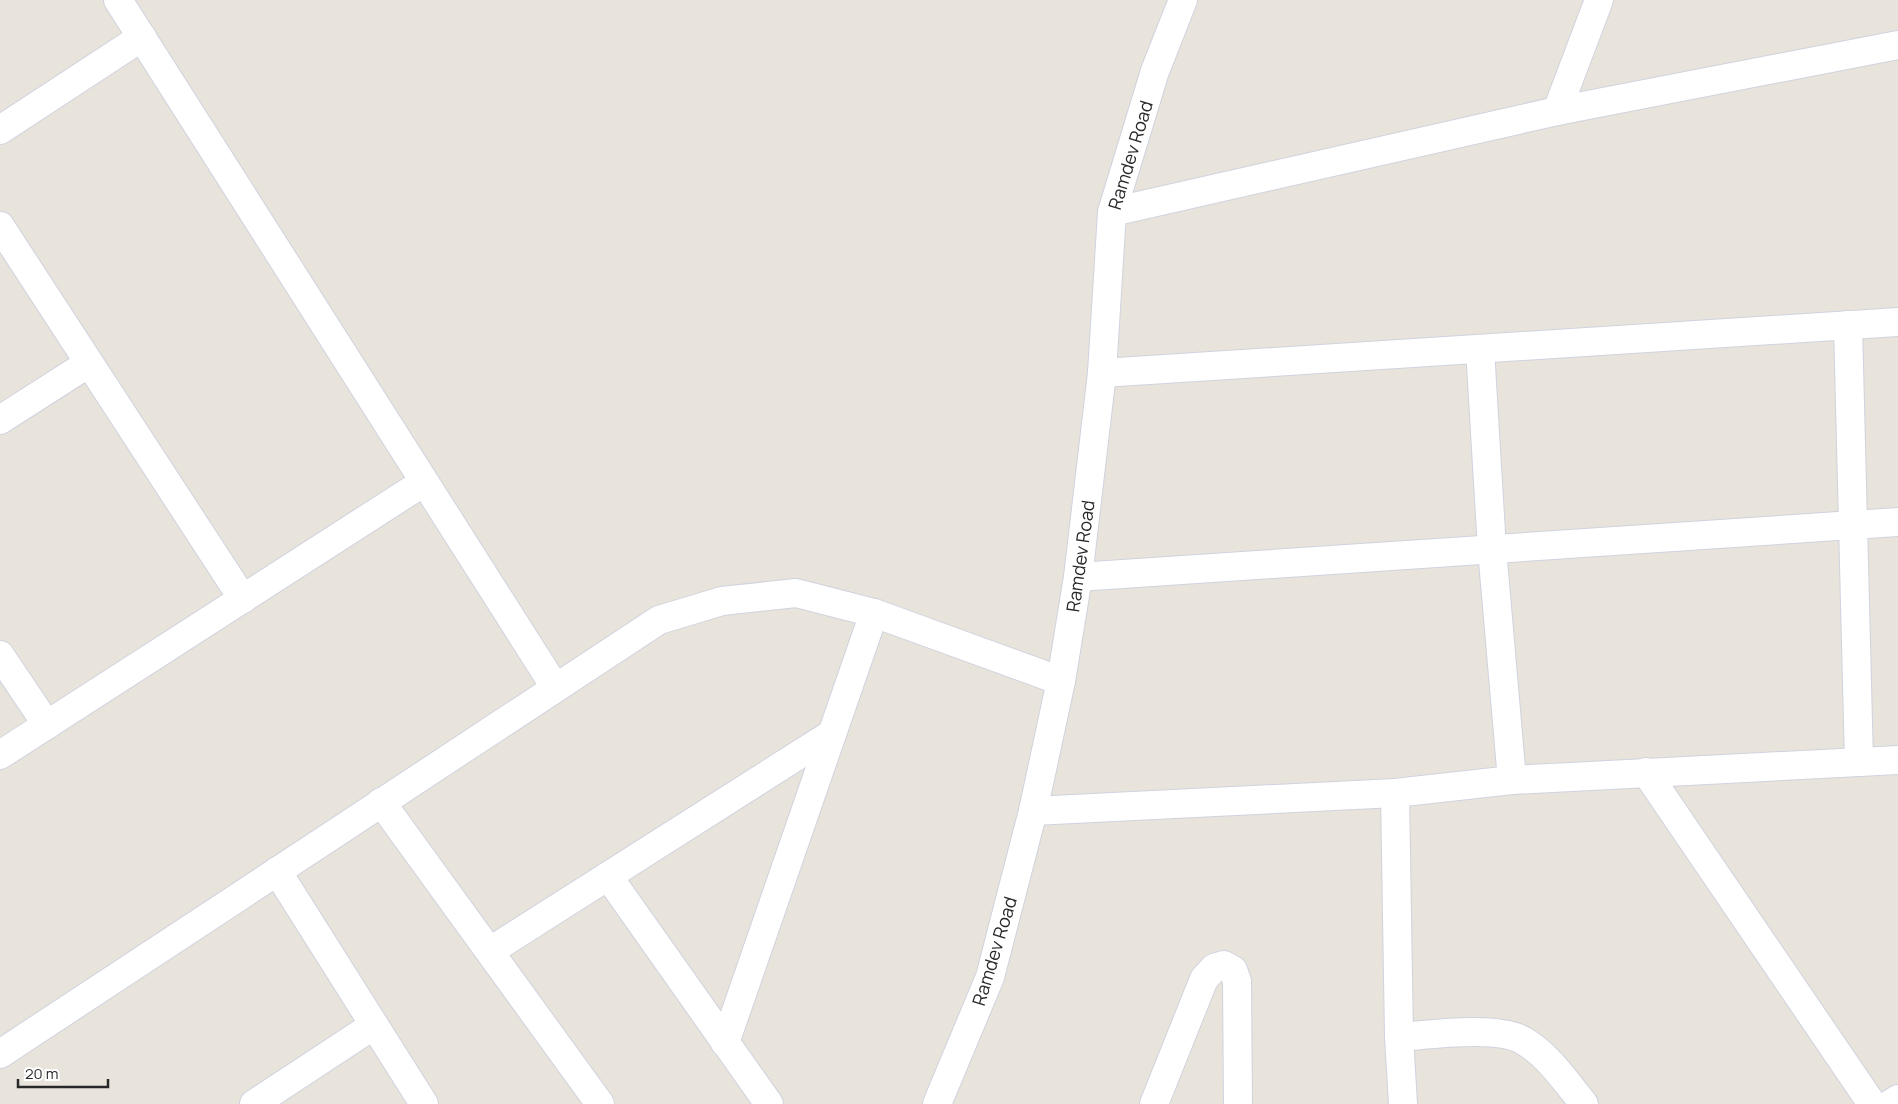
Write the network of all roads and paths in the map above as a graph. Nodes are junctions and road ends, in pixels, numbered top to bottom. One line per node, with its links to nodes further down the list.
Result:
1 (118, 0): 4 (street)
2 (1182, 0): 8 (street, Ramdev Road)
3 (1599, 0): 6 (street)
4 (142, 38): 7 (street); 16 (street)
5 (1898, 46): 6 (street)
6 (1557, 111): 8 (street)
7 (0, 130)
8 (1112, 212): 14 (street, Ramdev Road)
9 (0, 226): 13 (street)
10 (1898, 322): 11 (street)
11 (1848, 325): 12 (street); 18 (street)
12 (1480, 349): 14 (street); 19 (street)
13 (89, 363): 15 (street); 21 (street)
14 (1102, 373): 20 (street, Ramdev Road)
15 (0, 420)
16 (424, 482): 21 (street); 25 (street)
17 (1898, 522): 18 (street)
18 (1852, 525): 19 (street); 30 (street)
19 (1492, 549): 20 (street); 32 (street)
20 (1078, 577): 24 (street, Ramdev Road)
21 (242, 599): 26 (street)
22 (874, 613): 24 (street); 25 (street); 27 (street)
23 (0, 656): 26 (street)
24 (1061, 681): 35 (street, Ramdev Road)
25 (555, 687): 34 (street)
26 (47, 725): 28 (street)
27 (830, 735): 37 (street); 41 (street)
28 (0, 755)
29 (1898, 760): 30 (street)
30 (1859, 762): 31 (street)
31 (1646, 772): 32 (street); 53 (street)
32 (1512, 780): 33 (street)
33 (1395, 793): 35 (street); 40 (street)
34 (381, 802): 36 (street); 38 (street)
35 (1033, 811): 48 (street, Ramdev Road)
36 (277, 871): 39 (street); 42 (street)
37 (608, 876): 38 (street); 41 (street)
38 (490, 951): 46 (street)
39 (374, 1025): 44 (street); 45 (street)
40 (1399, 1037): 51 (street); 52 (street)
41 (725, 1042): 47 (street)
42 (0, 1054)
43 (1898, 1099): 54 (street)
44 (257, 1103)
45 (424, 1104)
46 (600, 1104)
47 (769, 1104)
48 (937, 1104)
49 (1154, 1104): 50 (street)
50 (1238, 1104)
51 (1402, 1104)
52 (1584, 1104)
53 (1872, 1104)
54 (1890, 1104)

